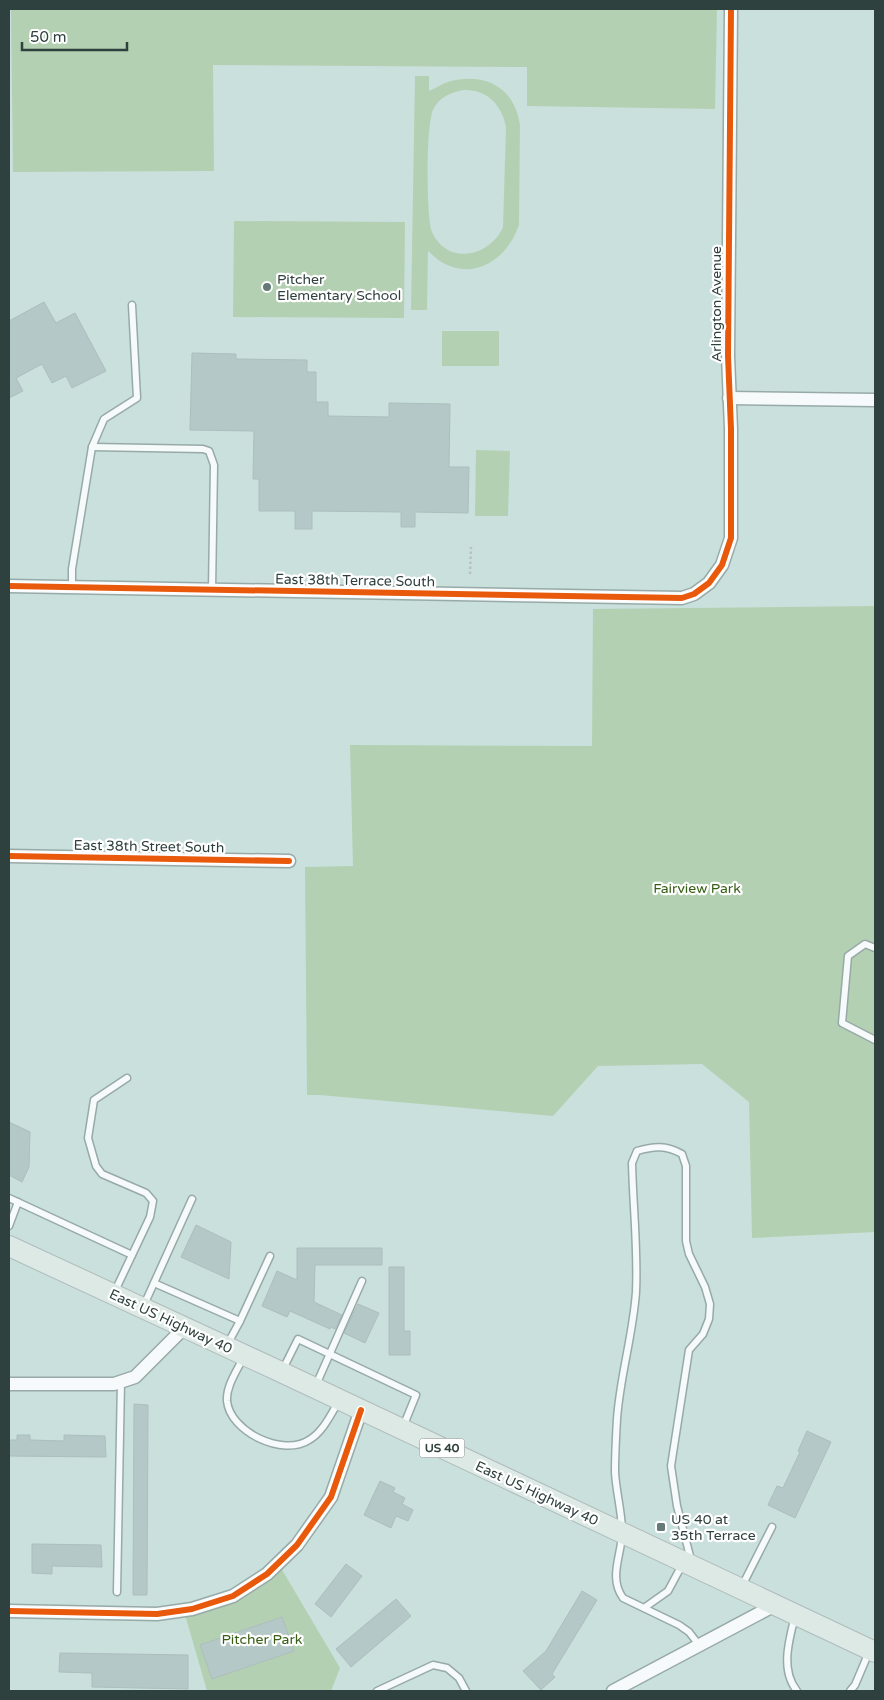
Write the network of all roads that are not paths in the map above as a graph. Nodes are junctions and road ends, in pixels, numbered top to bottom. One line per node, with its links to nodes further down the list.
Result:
1 (731, 9): 3 (street, Arlington Avenue)
2 (132, 304): 5 (lane)
3 (729, 398): 4 (street); 9 (street, Arlington Avenue)
4 (875, 400)
5 (92, 447): 7 (lane); 8 (lane)
6 (9, 586): 7 (street, East 38th Terrace South)
7 (72, 587): 8 (street, East 38th Terrace South)
8 (212, 590): 9 (street, East 38th Terrace South)
9 (700, 590)
10 (9, 856): 11 (street, East 38th Street South)
11 (289, 861)
12 (875, 948): 13 (lane)
13 (875, 1040)
14 (127, 1078): 20 (lane)
15 (9, 1198): 17 (lane)
16 (192, 1199): 23 (lane)
17 (18, 1202): 18 (lane); 20 (lane)
18 (9, 1226)
19 (9, 1246): 24 (main road, East US Highway 40 / US 40)
20 (132, 1255): 24 (lane)
21 (270, 1256): 26 (lane)
22 (362, 1281): 29 (lane)
23 (154, 1282): 25 (lane); 26 (lane)
24 (114, 1295): 25 (main road, East US Highway 40 / US 40)
25 (143, 1308): 27 (main road, East US Highway 40 / US 40)
26 (240, 1321): 28 (lane)
27 (184, 1328): 28 (main road, East US Highway 40 / US 40); 32 (street)
28 (225, 1347): 30 (main road, East US Highway 40 / US 40)
29 (329, 1355): 31 (lane); 34 (lane); 37 (lane)
30 (244, 1356): 31 (main road, East US Highway 40 / US 40); 35 (lane)
31 (281, 1372): 34 (main road, East US Highway 40 / US 40)
32 (121, 1381): 33 (street); 42 (lane)
33 (9, 1384)
34 (314, 1388): 35 (main road, East US Highway 40 / US 40)
35 (340, 1400): 36 (main road, East US Highway 40 / US 40)
36 (361, 1410): 37 (main road, East US Highway 40 / US 40); 45 (street)
37 (402, 1429): 39 (main road, East US Highway 40 / US 40)
38 (772, 1527): 41 (lane)
39 (622, 1533): 40 (main road, East US Highway 40 / US 40); 40 (lane); 44 (lane)
40 (688, 1564): 41 (main road, East US Highway 40 / US 40); 44 (lane)
41 (740, 1589): 43 (main road, East US Highway 40 / US 40)
42 (117, 1592)
43 (775, 1605): 46 (main road, East US Highway 40 / US 40); 47 (street)
44 (644, 1608): 47 (lane)
45 (9, 1611)
46 (795, 1615): 48 (main road, East US Highway 40 / US 40); 52 (lane)
47 (699, 1645): 51 (street)
48 (873, 1651): 53 (lane)
49 (377, 1691): 50 (lane)
50 (466, 1691)
51 (612, 1691)
52 (797, 1691)
53 (850, 1691)

